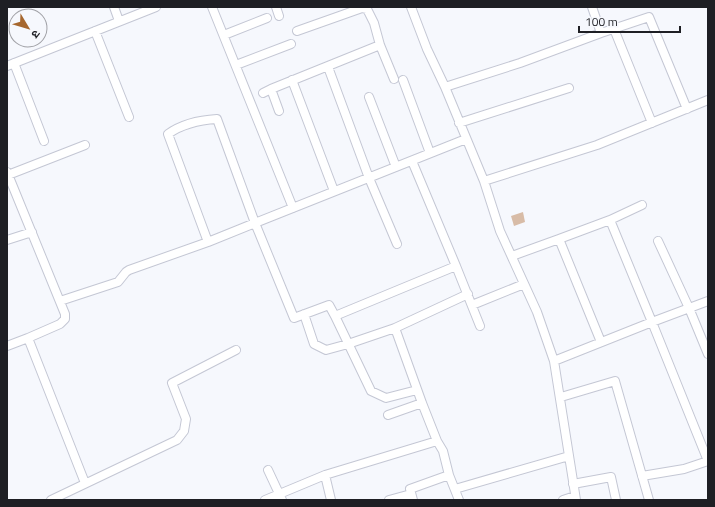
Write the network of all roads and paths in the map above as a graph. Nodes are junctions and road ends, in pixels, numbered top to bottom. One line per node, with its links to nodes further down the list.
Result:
1 (114, 7): 9 (street)
2 (156, 7): 9 (street)
3 (212, 7): 14 (street)
4 (276, 7): 7 (street)
5 (411, 7): 23 (street)
6 (592, 7): 13 (street)
7 (279, 16)
8 (267, 18): 14 (street)
9 (119, 21): 12 (street)
10 (614, 28): 13 (street); 29 (street); 33 (street)
11 (297, 30): 16 (street)
12 (95, 31): 17 (street); 31 (street)
13 (601, 33): 23 (street)
14 (224, 35): 18 (street)
15 (291, 44): 18 (street)
16 (380, 45): 19 (street); 20 (street)
17 (11, 65): 35 (street)
18 (236, 65): 46 (street)
19 (328, 66): 21 (street); 41 (street)
20 (394, 78)
21 (292, 80): 25 (street); 44 (street)
22 (403, 80): 37 (street)
23 (444, 87): 32 (street)
24 (569, 88): 32 (street)
25 (271, 90): 26 (street); 30 (street)
26 (263, 93)
27 (369, 97): 39 (street)
28 (708, 100): 29 (street)
29 (687, 109): 33 (street)
30 (279, 111)
31 (129, 117)
32 (459, 124): 34 (street)
33 (652, 124): 42 (street)
34 (466, 139): 37 (street); 42 (street)
35 (44, 141)
36 (85, 145): 40 (street)
37 (430, 153): 38 (street)
38 (412, 161): 39 (street); 56 (street)
39 (396, 167): 41 (street)
40 (8, 174): 43 (street)
41 (369, 178): 44 (street); 54 (street)
42 (484, 181): 55 (street)
43 (10, 186): 49 (street)
44 (334, 191): 46 (street)
45 (642, 205): 47 (street)
46 (293, 208): 48 (street)
47 (610, 220): 50 (street); 65 (street)
48 (255, 223): 53 (street); 53 (street); 63 (street)
49 (32, 232): 51 (street); 59 (street)
50 (559, 239): 55 (street); 69 (street)
51 (7, 240)
52 (658, 241): 62 (street)
53 (208, 242): 59 (street)
54 (397, 244)
55 (512, 256): 57 (street)
56 (456, 266): 58 (street); 64 (street)
57 (524, 284): 61 (street); 74 (street)
58 (468, 294): 61 (street); 67 (street)
59 (60, 301): 68 (street)
60 (708, 301): 62 (street)
61 (472, 305): 66 (street)
62 (689, 308): 65 (street); 73 (street)
63 (304, 314): 64 (street); 70 (street)
64 (335, 316): 70 (street)
65 (652, 322): 69 (street); 81 (street)
66 (480, 326)
67 (395, 328): 70 (street); 75 (street)
68 (28, 338): 71 (street); 86 (street)
69 (601, 342): 74 (street)
70 (348, 344): 75 (street)
71 (7, 346)
72 (236, 350): 86 (street)
73 (708, 354)
74 (554, 361): 76 (street)
75 (417, 390): 77 (street)
76 (561, 397): 80 (street); 85 (street)
77 (422, 403): 78 (street); 79 (street)
78 (388, 415)
79 (437, 441): 83 (street); 84 (street)
80 (569, 456): 87 (street); 88 (street)
81 (708, 461): 85 (street)
82 (268, 470): 89 (street)
83 (325, 475): 89 (street); 94 (street)
84 (449, 475): 88 (street); 90 (street)
85 (642, 476): 99 (street)
86 (85, 483): 92 (street)
87 (573, 484): 91 (street); 98 (street)
88 (455, 489): 96 (street)
89 (281, 497): 93 (street)
90 (412, 497): 95 (street)
91 (576, 498): 97 (street)
92 (51, 500)
93 (265, 500)
94 (331, 500)
95 (389, 500)
96 (459, 500)
97 (563, 500)
98 (616, 500)
99 (649, 500)

